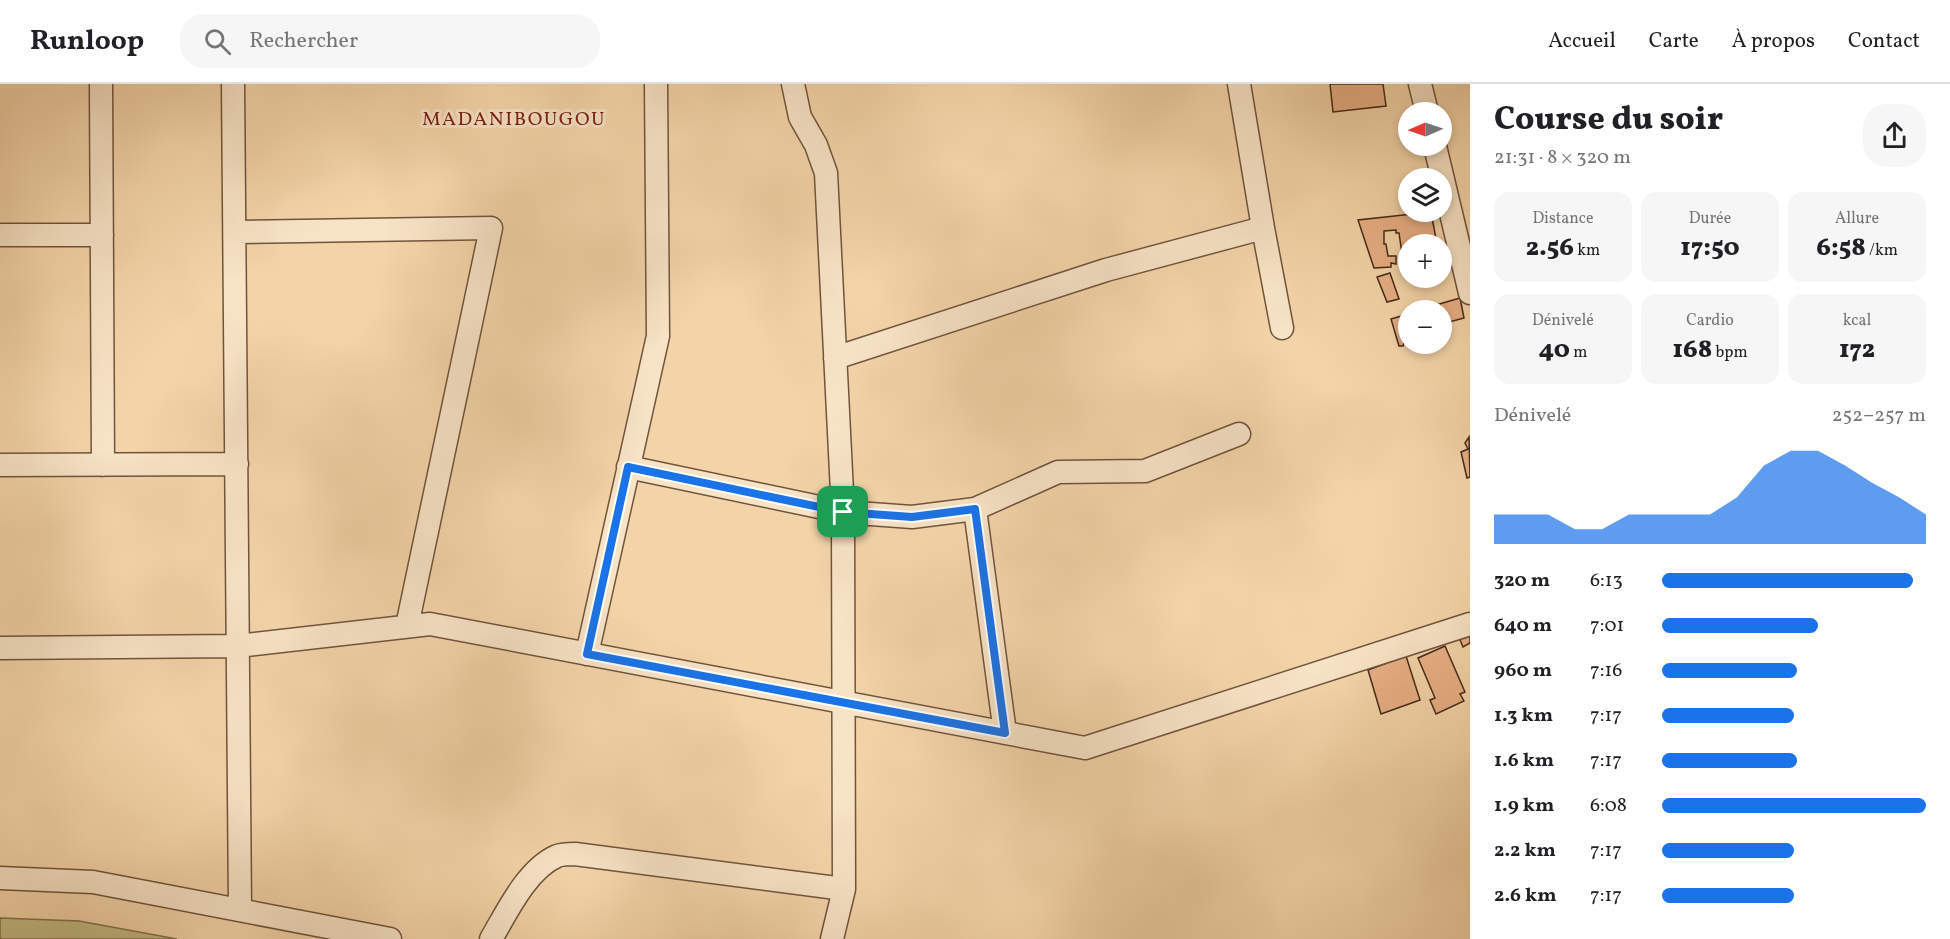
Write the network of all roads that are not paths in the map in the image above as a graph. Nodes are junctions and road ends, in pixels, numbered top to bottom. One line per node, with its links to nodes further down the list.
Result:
1 (101, 84): 11 (street)
2 (233, 84): 10 (street)
3 (656, 84): 20 (street)
4 (793, 84): 15 (street)
5 (1239, 84): 9 (street)
6 (1420, 84): 7 (street)
7 (1424, 102)
8 (1437, 156): 13 (street)
9 (1263, 228): 14 (street); 15 (street)
10 (235, 231): 17 (street); 24 (street)
11 (102, 235): 12 (street); 19 (street)
12 (0, 236)
13 (1470, 293)
14 (1282, 328)
15 (835, 358): 22 (street)
16 (1239, 434): 21 (street)
17 (237, 464): 19 (street); 25 (street)
18 (0, 465): 19 (street)
19 (103, 465)
20 (628, 467): 22 (street); 27 (street)
21 (975, 509): 22 (street); 29 (street)
22 (843, 512): 28 (street)
23 (1470, 624): 29 (street)
24 (407, 626): 25 (street); 27 (street)
25 (238, 646): 26 (street); 32 (street)
26 (0, 648)
27 (587, 654): 28 (street)
28 (844, 702): 29 (street); 31 (street)
29 (1005, 733)
30 (0, 878): 32 (street)
31 (844, 889): 34 (street); 35 (street)
32 (240, 910): 33 (street)
33 (390, 939)
34 (490, 939)
35 (832, 939)

